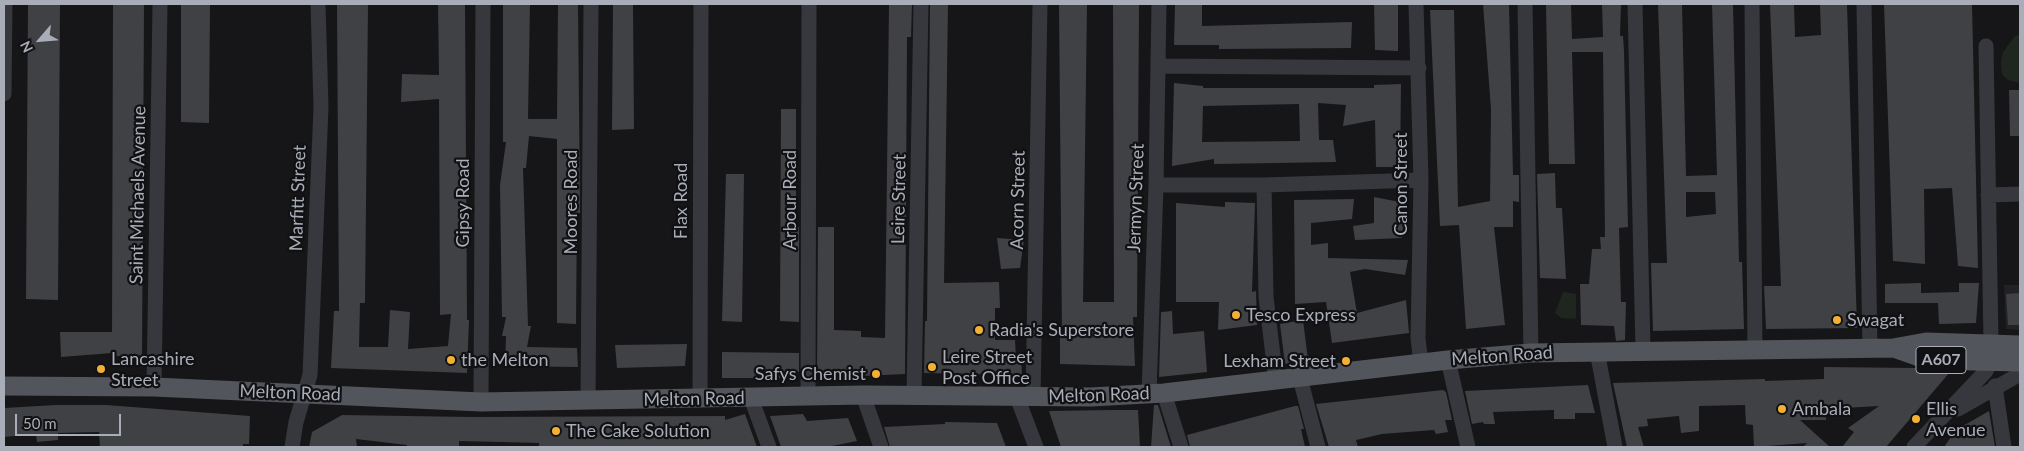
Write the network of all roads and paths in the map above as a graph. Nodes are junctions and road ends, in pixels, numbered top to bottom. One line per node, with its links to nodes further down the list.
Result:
1 (5, 4): 19 (street)
2 (160, 4): 39 (street, Saint Michaels Avenue)
3 (318, 4): 41 (street, Marfitt Street)
4 (483, 4): 48 (street, Gipsy Road)
5 (591, 4): 49 (street, Moores Road)
6 (701, 4): 46 (street, Flax Road)
7 (809, 4): 44 (street, Arbour Road)
8 (921, 4): 43 (street, Leire Street)
9 (1040, 4): 45 (street, Acorn Street)
10 (1159, 4): 17 (street, Jermyn Street)
11 (1416, 4): 18 (street, Canon Street)
12 (1525, 4): 31 (street)
13 (1635, 4): 27 (street)
14 (1752, 4): 29 (street)
15 (1864, 4): 26 (street)
16 (1986, 46): 24 (street)
17 (1158, 66): 18 (street); 21 (street, Jermyn Street)
18 (1419, 68): 20 (street, Canon Street)
19 (4, 94)
20 (1421, 180): 22 (street); 33 (street, Canon Street)
21 (1156, 185): 22 (street); 40 (street, Jermyn Street)
22 (1264, 185): 36 (street)
23 (2020, 194): 24 (street)
24 (1988, 195): 30 (street)
25 (2020, 345): 30 (main road, A607)
26 (1870, 349): 29 (main road, Melton Road / A607); 30 (main road, Melton Road / A607)
27 (1643, 350): 28 (main road, Melton Road / A607); 29 (main road, Melton Road / A607)
28 (1596, 351): 31 (main road, Melton Road / A607); 58 (street)
29 (1754, 351)
30 (1991, 352): 34 (main road, A607); 50 (street)
31 (1531, 353): 32 (main road, Melton Road / A607)
32 (1448, 360): 33 (main road, Melton Road / A607); 57 (street)
33 (1420, 364): 35 (main road, Melton Road / A607)
34 (2018, 371): 38 (street)
35 (1300, 378): 36 (main road, Melton Road / A607); 56 (street)
36 (1276, 380): 40 (main road, Melton Road / A607)
37 (4, 386): 39 (main road, Melton Road / A607)
38 (1996, 386): 50 (street); 60 (street)
39 (154, 387): 41 (main road, Melton Road / A607)
40 (1156, 393): 45 (main road, Melton Road / A607); 55 (street, Jermyn Street)
41 (305, 394): 48 (main road, Melton Road / A607); 51 (street, Marfitt Street)
42 (863, 395): 43 (main road, Melton Road / A607); 44 (main road, Melton Road / A607); 53 (street)
43 (914, 395): 45 (main road, Melton Road / A607)
44 (808, 397): 47 (main road, Melton Road / A607)
45 (1025, 397): 54 (street)
46 (700, 398): 47 (main road, Melton Road / A607); 49 (main road, Melton Road / A607)
47 (751, 398): 52 (street)
48 (481, 402): 49 (main road, Melton Road / A607)
49 (588, 402)
50 (1940, 420): 59 (street)
51 (292, 447)
52 (769, 447)
53 (881, 447)
54 (1036, 447)
55 (1181, 447)
56 (1318, 447)
57 (1468, 447)
58 (1615, 447)
59 (1914, 447)
60 (2004, 447)

